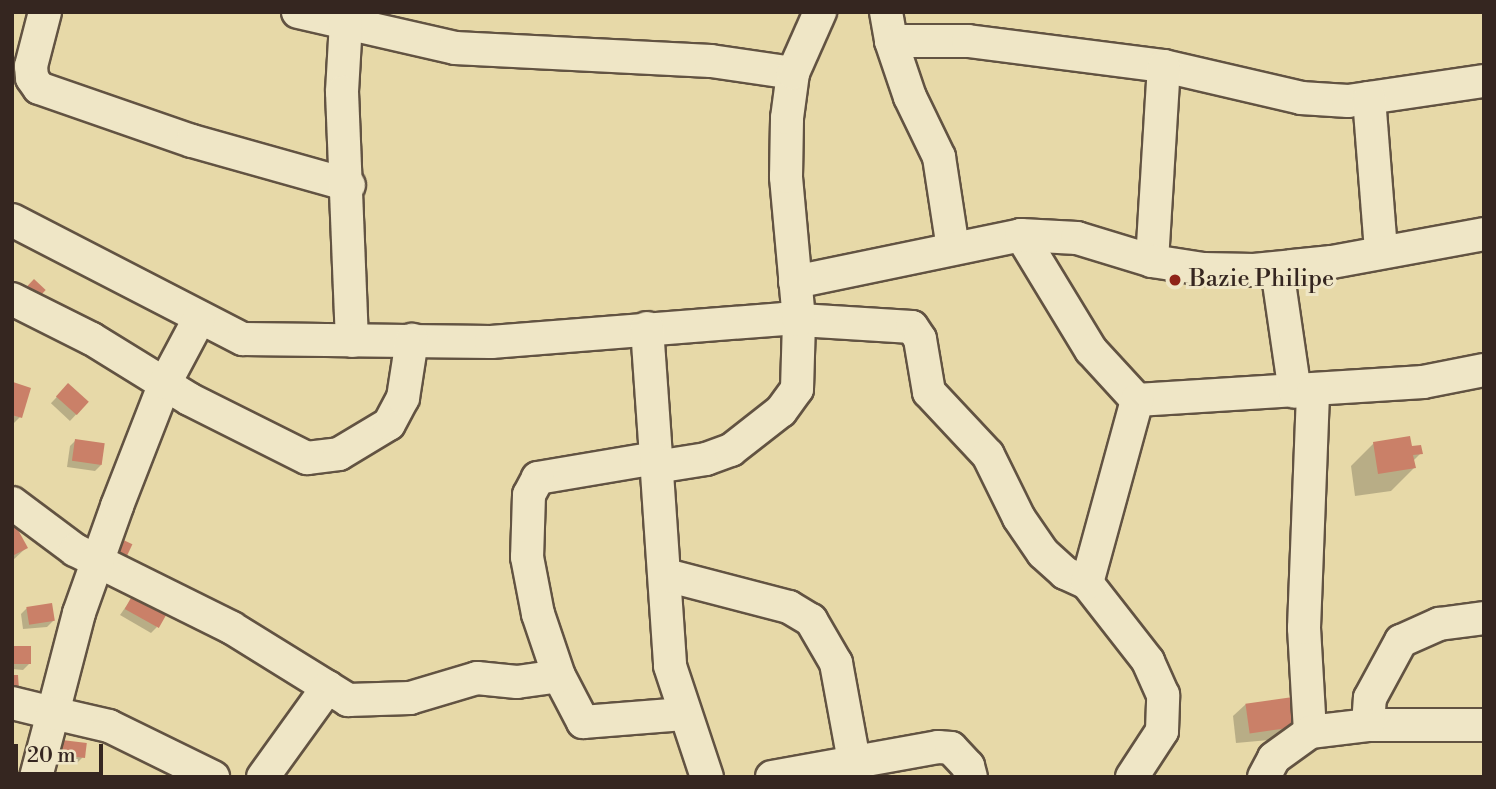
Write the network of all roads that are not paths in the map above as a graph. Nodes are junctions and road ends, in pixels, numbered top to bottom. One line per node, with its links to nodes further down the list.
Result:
1 (45, 12): 9 (street)
2 (820, 12): 6 (street)
3 (320, 16): 6 (street); 9 (street)
4 (888, 27): 5 (street); 13 (street)
5 (1164, 66): 8 (street); 15 (street)
6 (793, 73): 17 (street)
7 (1484, 81): 8 (street)
8 (1369, 98): 14 (street)
9 (349, 185): 23 (street)
10 (12, 220): 19 (street)
11 (1484, 234): 14 (street)
12 (1021, 235): 13 (street); 15 (street); 27 (street)
13 (953, 248): 17 (street)
14 (1381, 252): 16 (street)
15 (1153, 261): 16 (street)
16 (1278, 269): 26 (street)
17 (795, 282): 20 (street)
18 (12, 299): 25 (street)
19 (199, 320): 23 (street); 25 (street)
20 (799, 320): 21 (street); 28 (street); 32 (street)
21 (647, 328): 22 (street); 28 (street)
22 (412, 340): 23 (street); 25 (street)
23 (352, 341)
24 (1484, 370): 26 (street)
25 (165, 383): 30 (street)
26 (1304, 391): 27 (street); 41 (street)
27 (1138, 401): 32 (street)
28 (656, 462): 31 (street); 34 (street)
29 (12, 503): 30 (street)
30 (98, 561): 35 (street); 37 (street)
31 (666, 575): 38 (street); 42 (street)
32 (1087, 583): 49 (street)
33 (1484, 618): 39 (street)
34 (559, 676): 35 (street); 38 (street)
35 (328, 687): 45 (street)
36 (12, 702): 37 (street)
37 (53, 713): 43 (street); 44 (street)
38 (684, 714): 46 (street)
39 (1368, 725): 40 (street); 41 (street)
40 (1484, 725)
41 (1310, 732): 50 (street)
42 (855, 770): 47 (street); 48 (street)
43 (36, 777)
44 (213, 777)
45 (263, 777)
46 (707, 777)
47 (772, 777)
48 (971, 777)
49 (1132, 777)
50 (1264, 777)

